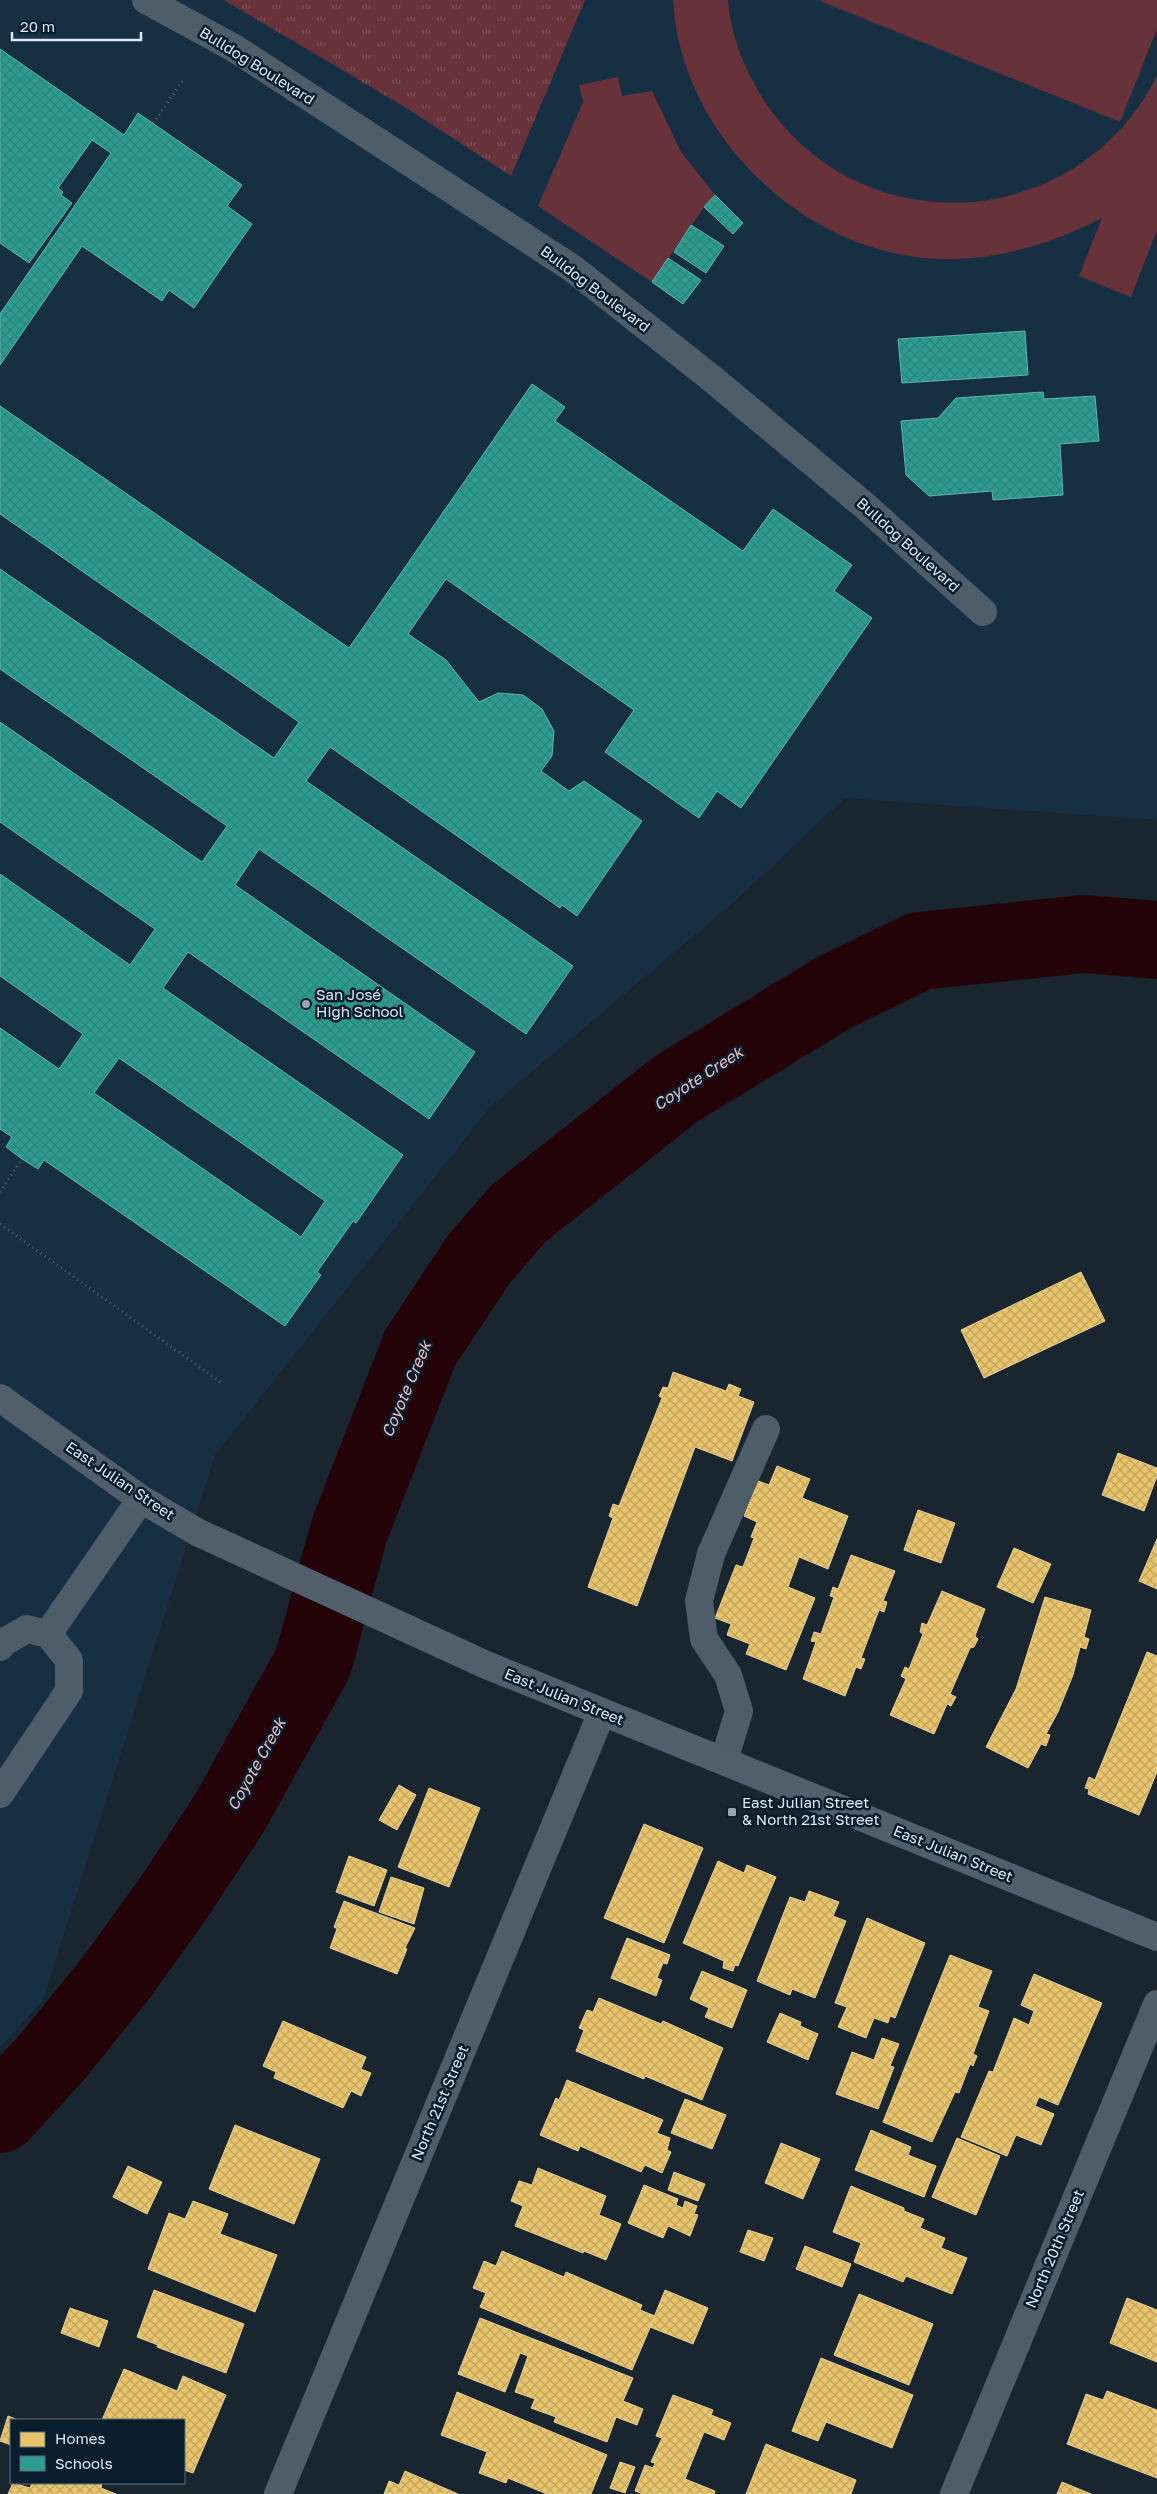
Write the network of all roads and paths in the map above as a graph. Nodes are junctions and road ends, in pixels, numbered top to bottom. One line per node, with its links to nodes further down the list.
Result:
1 (146, 0): 4 (street, Bulldog Boulevard)
2 (184, 78): 3 (path)
3 (153, 123)
4 (983, 612)
5 (22, 1159): 6 (path)
6 (0, 1192)
7 (0, 1224): 8 (path)
8 (224, 1384)
9 (0, 1398): 11 (main road, East Julian Street)
10 (766, 1429): 15 (street)
11 (141, 1499): 12 (street); 14 (main road, East Julian Street)
12 (48, 1634): 13 (street); 16 (street)
13 (0, 1647)
14 (602, 1712): 15 (main road, East Julian Street); 19 (street, North 21st Street)
15 (724, 1761): 17 (main road, East Julian Street)
16 (0, 1794)
17 (1157, 1937)
18 (1157, 2004): 20 (street, North 20th Street)
19 (278, 2494)
20 (954, 2494)

